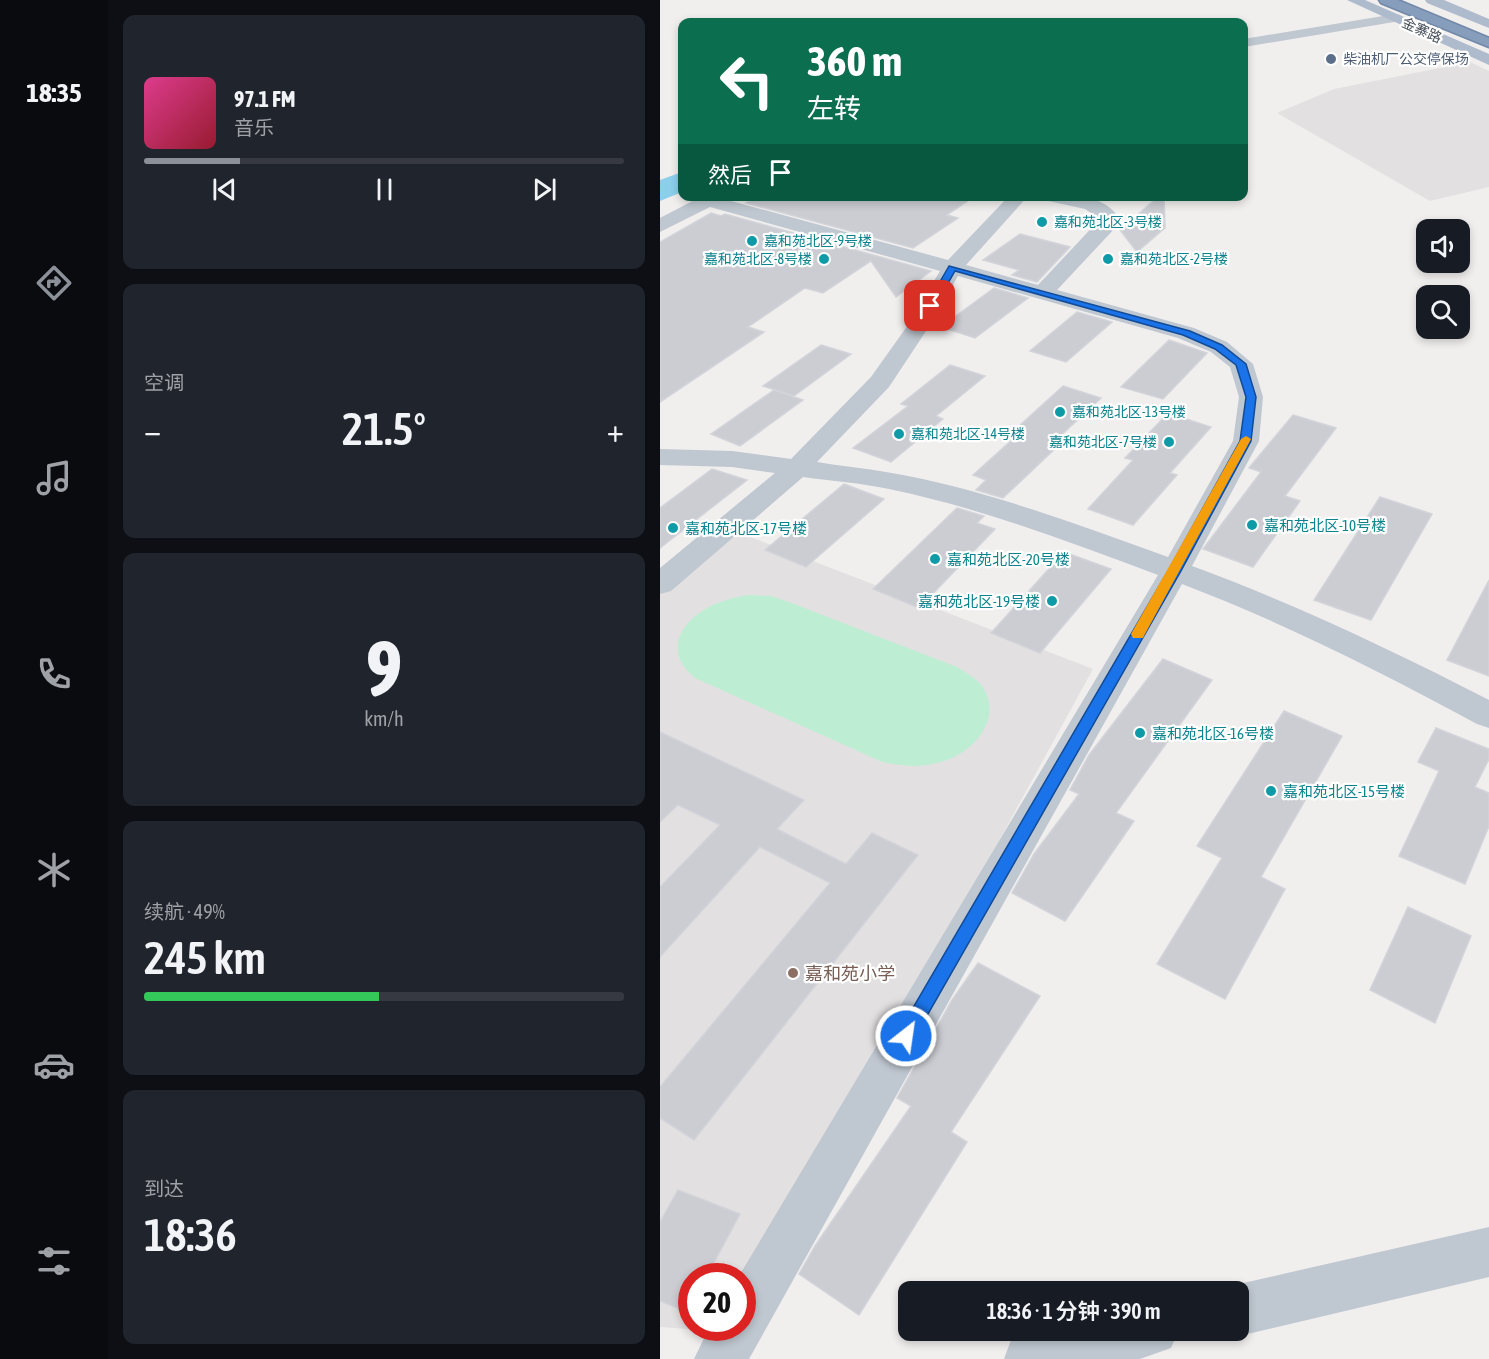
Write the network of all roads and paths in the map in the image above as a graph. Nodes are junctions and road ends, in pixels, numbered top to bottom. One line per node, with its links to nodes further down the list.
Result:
1 (1354, 0): 5 (main road, 金寨路)
2 (1386, 0): 9 (highway)
3 (1410, 0): 7 (highway)
4 (1432, 0): 6 (main road)
5 (1395, 18): 8 (lane); 10 (main road, 金寨路)
6 (1489, 24)
7 (1489, 32)
8 (1248, 42)
9 (1489, 43)
10 (1489, 60)
11 (709, 201): 15 (lane)
12 (720, 201): 16 (lane)
13 (1014, 201): 16 (lane)
14 (1071, 201): 17 (lane)
15 (660, 226)
16 (952, 268): 17 (lane); 19 (lane)
17 (1042, 293): 20 (lane)
18 (660, 457): 19 (lane)
19 (796, 469): 20 (lane); 21 (lane)
20 (1175, 571): 22 (lane); 24 (lane)
21 (660, 584)
22 (1489, 715)
23 (1489, 1252): 25 (lane)
24 (756, 1296)
25 (1249, 1308)
26 (730, 1341): 28 (lane)
27 (1106, 1341): 29 (lane)
28 (720, 1359)
29 (1030, 1359)

